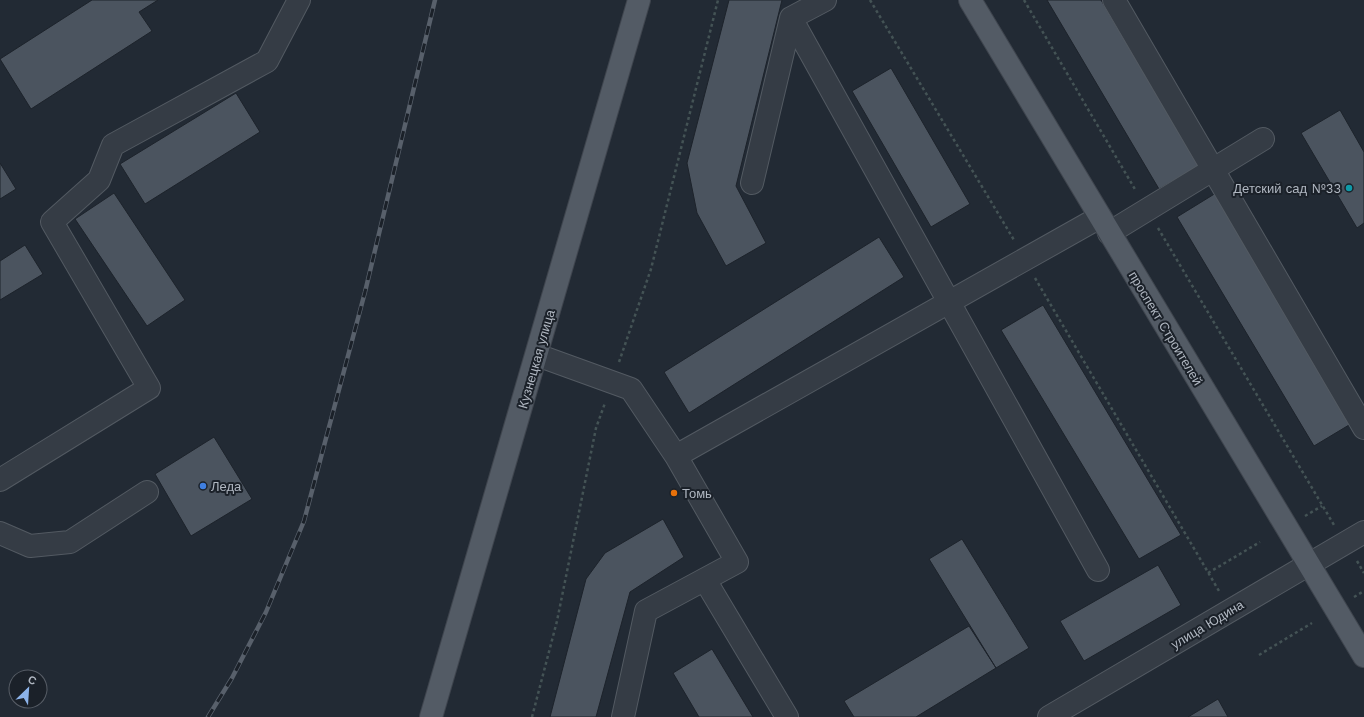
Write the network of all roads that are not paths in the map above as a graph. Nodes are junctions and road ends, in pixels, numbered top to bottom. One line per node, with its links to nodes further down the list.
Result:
1 (299, 0): 15 (street)
2 (639, 0): 12 (main road, Кузнецкая улица)
3 (825, 0): 6 (street)
4 (970, 0): 10 (main road, проспект Строителей)
5 (1114, 0): 8 (street)
6 (791, 18): 9 (street); 11 (street)
7 (1263, 139): 8 (street)
8 (1213, 169): 10 (street); 13 (street)
9 (752, 183)
10 (1104, 225): 11 (street); 19 (main road, проспект Строителей)
11 (949, 302): 14 (street); 20 (street)
12 (536, 356): 14 (street); 23 (main road, Кузнецкая улица)
13 (1361, 417)
14 (676, 456): 21 (street)
15 (0, 480)
16 (146, 492): 17 (street)
17 (0, 532)
18 (1364, 532): 19 (street, улица Юдина)
19 (1308, 564): 22 (main road, проспект Строителей); 26 (street, улица Юдина)
20 (1098, 570)
21 (705, 580): 24 (street); 25 (street)
22 (1364, 656)
23 (431, 717)
24 (623, 717)
25 (786, 717)
26 (1049, 717)

